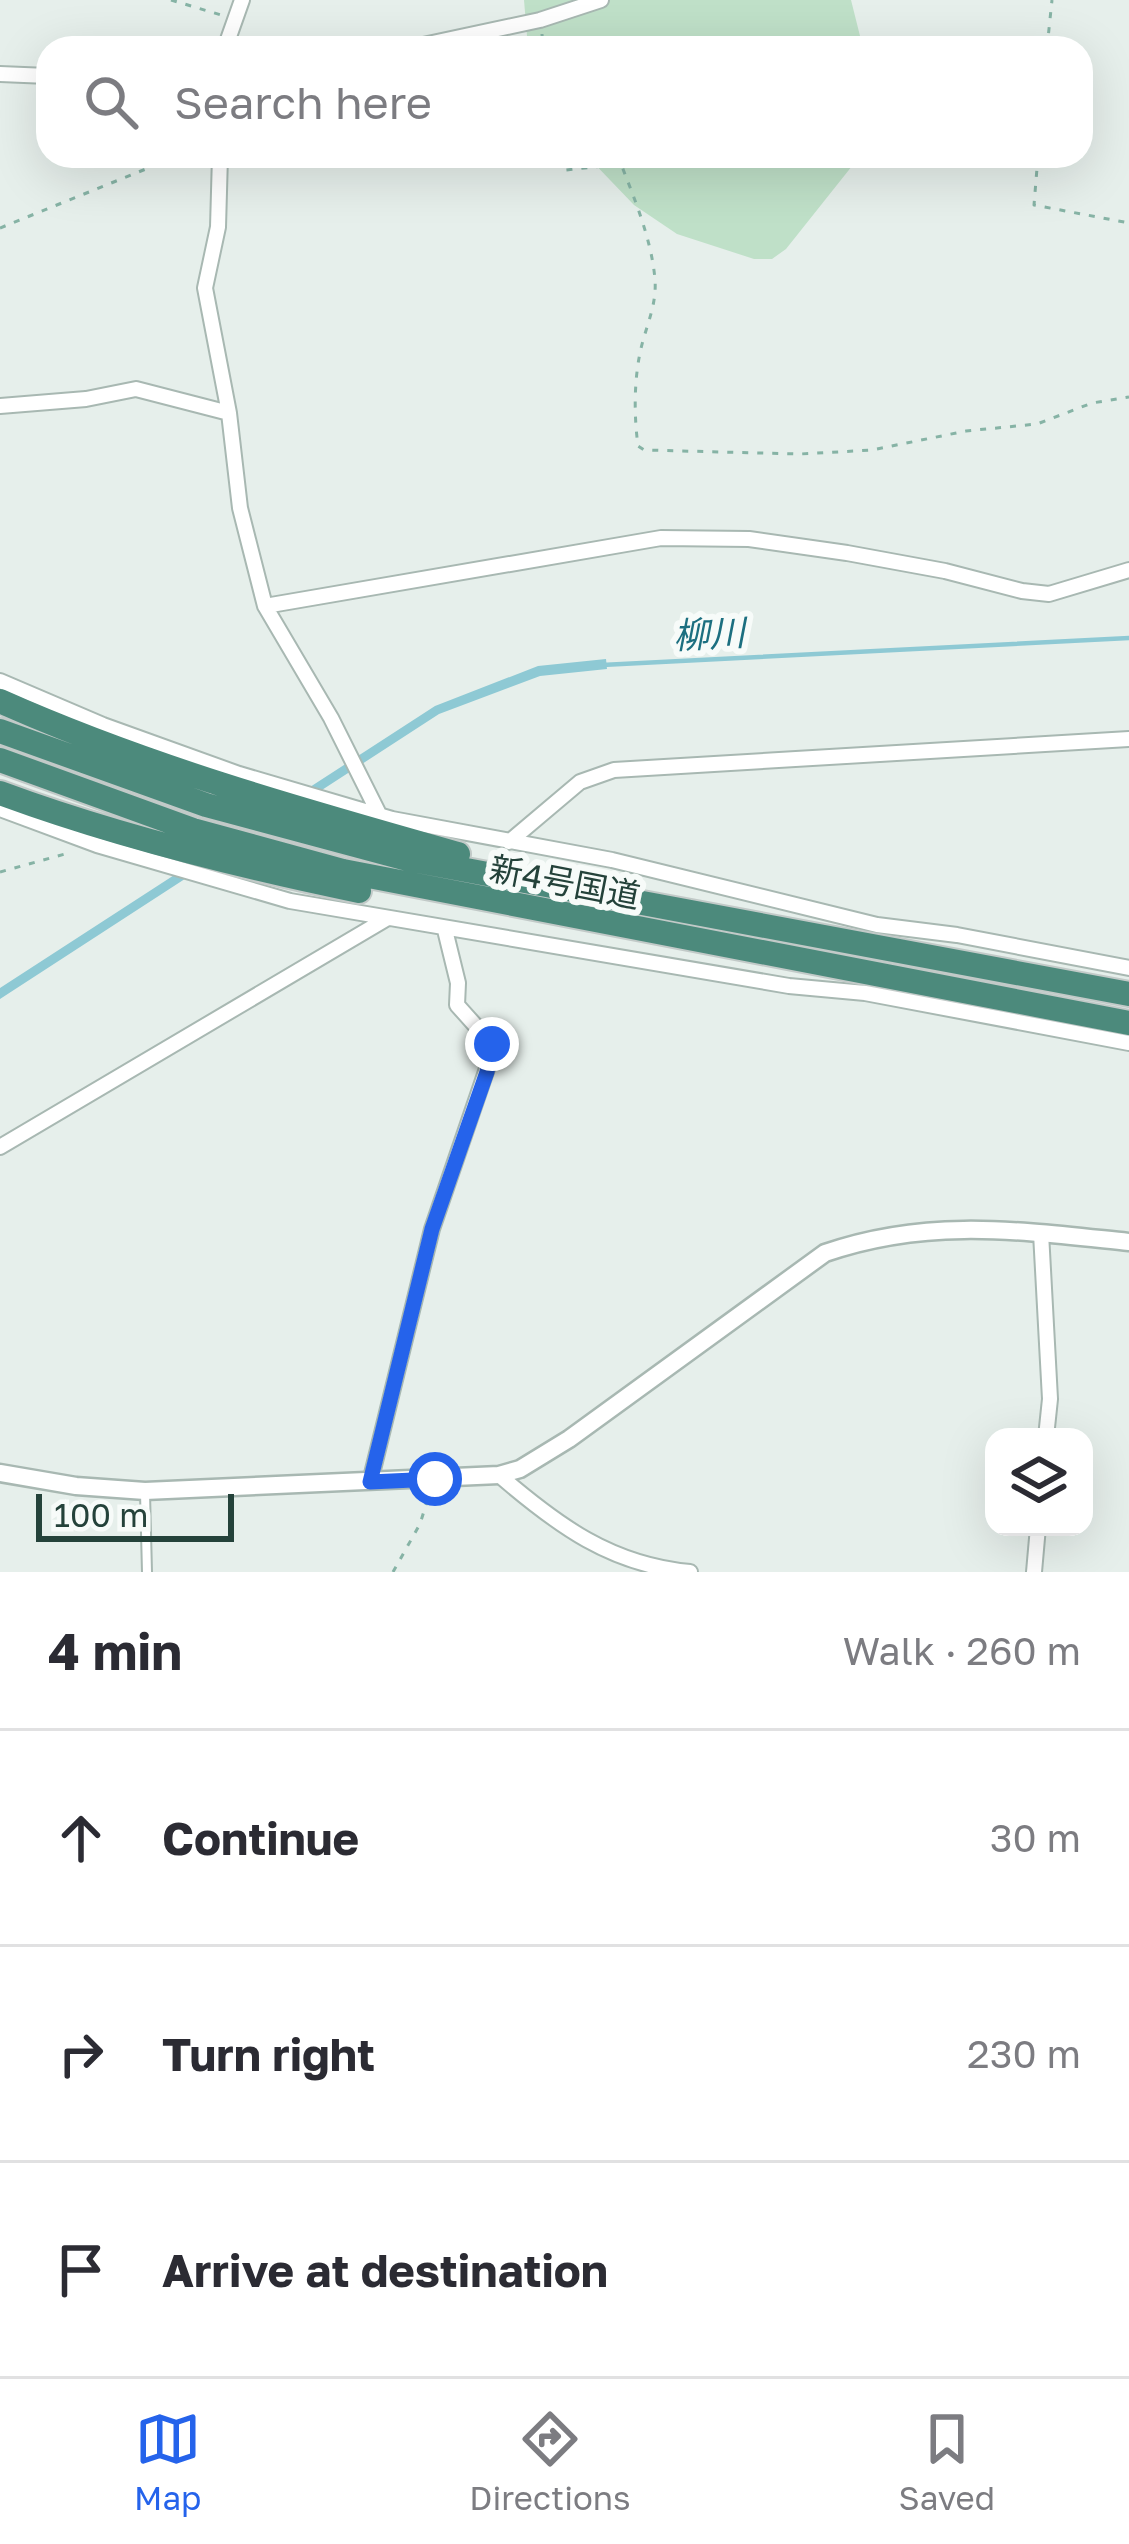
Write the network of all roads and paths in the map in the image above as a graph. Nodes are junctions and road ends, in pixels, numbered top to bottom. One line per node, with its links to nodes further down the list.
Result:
1 (171, 0): 5 (path)
2 (242, 0): 5 (street)
3 (601, 0): 7 (street)
4 (1052, 0): 8 (path)
5 (234, 19): 6 (street)
6 (229, 36)
7 (465, 36)
8 (1049, 36)
9 (0, 74): 10 (street)
10 (36, 76)
11 (148, 168): 16 (path)
12 (220, 168): 19 (street)
13 (623, 168): 17 (path)
14 (1037, 168): 15 (path)
15 (1129, 224)
16 (0, 228)
17 (1129, 397)
18 (0, 406): 19 (street)
19 (229, 413): 21 (street)
20 (1129, 570): 21 (street)
21 (265, 606): 29 (street)
22 (0, 680): 29 (street)
23 (0, 700): 33 (highway)
24 (0, 731): 33 (highway, 新4号国道)
25 (1129, 739): 30 (street)
26 (0, 760): 34 (highway, 新4号国道)
27 (0, 793): 34 (highway)
28 (0, 809): 31 (street)
29 (380, 816): 30 (street)
30 (509, 842): 37 (street)
31 (97, 845): 32 (path); 35 (street)
32 (0, 872)
33 (590, 894): 38 (highway, 新4号国道)
34 (510, 906): 39 (highway, 新4号国道)
35 (386, 919): 36 (street); 41 (street)
36 (445, 930): 40 (street); 48 (street)
37 (1129, 968)
38 (1129, 994)
39 (1129, 1024)
40 (1129, 1043)
41 (0, 1148)
42 (1041, 1233): 43 (street); 44 (street); 46 (street)
43 (1129, 1243)
44 (1047, 1428)
45 (0, 1473): 49 (street)
46 (499, 1474): 47 (street); 53 (street)
47 (435, 1479): 48 (street); 52 (path)
48 (370, 1482): 49 (street)
49 (145, 1491): 51 (lane)
50 (1037, 1536): 54 (street)
51 (147, 1572)
52 (392, 1572)
53 (690, 1572)
54 (1034, 1572)

